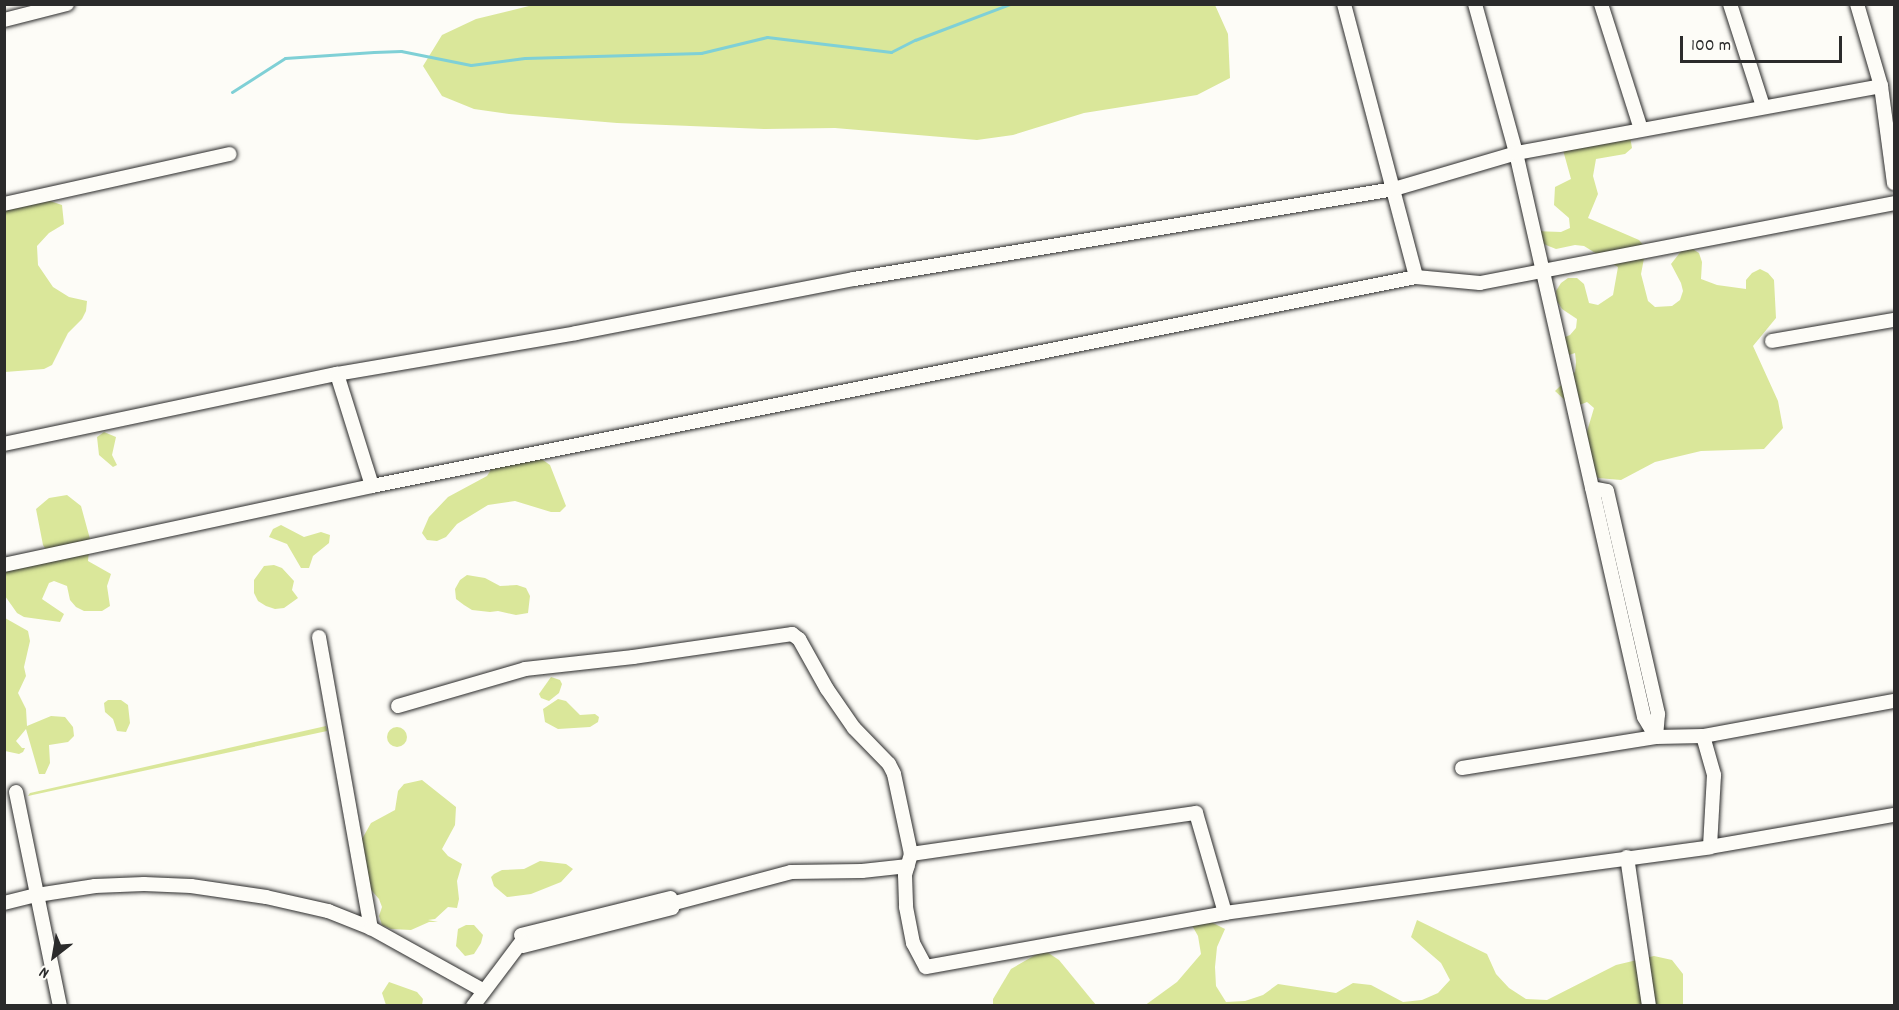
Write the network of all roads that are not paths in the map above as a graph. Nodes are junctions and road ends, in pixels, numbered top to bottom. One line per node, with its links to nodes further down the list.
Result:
1 (67, 4): 7 (street)
2 (1344, 4): 14 (street)
3 (1475, 4): 11 (street)
4 (1601, 4): 10 (street)
5 (1730, 4): 9 (street)
6 (1857, 4): 8 (street)
7 (4, 20)
8 (1881, 86): 9 (street); 13 (street)
9 (1763, 106): 10 (street)
10 (1641, 129): 11 (street)
11 (1516, 153): 14 (street); 17 (street)
12 (230, 154): 16 (street)
13 (1894, 183)
14 (1394, 189): 18 (street); 21 (street)
15 (1894, 203): 17 (street)
16 (4, 204)
17 (1541, 270): 18 (street); 24 (street)
18 (1416, 277): 23 (street)
19 (1894, 320): 20 (street)
20 (1772, 341)
21 (337, 374): 22 (street); 23 (street)
22 (4, 444)
23 (372, 486): 25 (street)
24 (1592, 488): 30 (street); 30 (street)
25 (4, 565)
26 (319, 637): 40 (street)
27 (1894, 700): 29 (street)
28 (398, 706): 36 (street)
29 (1703, 736): 30 (street); 34 (street)
30 (1656, 737): 31 (street)
31 (1462, 768)
32 (16, 792): 37 (street)
33 (1894, 815): 34 (street)
34 (1710, 847): 35 (street)
35 (1627, 857): 39 (street); 44 (street)
36 (909, 860): 39 (street); 39 (street); 41 (street)
37 (37, 895): 38 (street); 40 (street); 42 (street)
38 (4, 903)
39 (1225, 913)
40 (371, 928): 41 (street)
41 (484, 991): 43 (street)
42 (60, 1005)
43 (473, 1005)
44 (1649, 1005)

